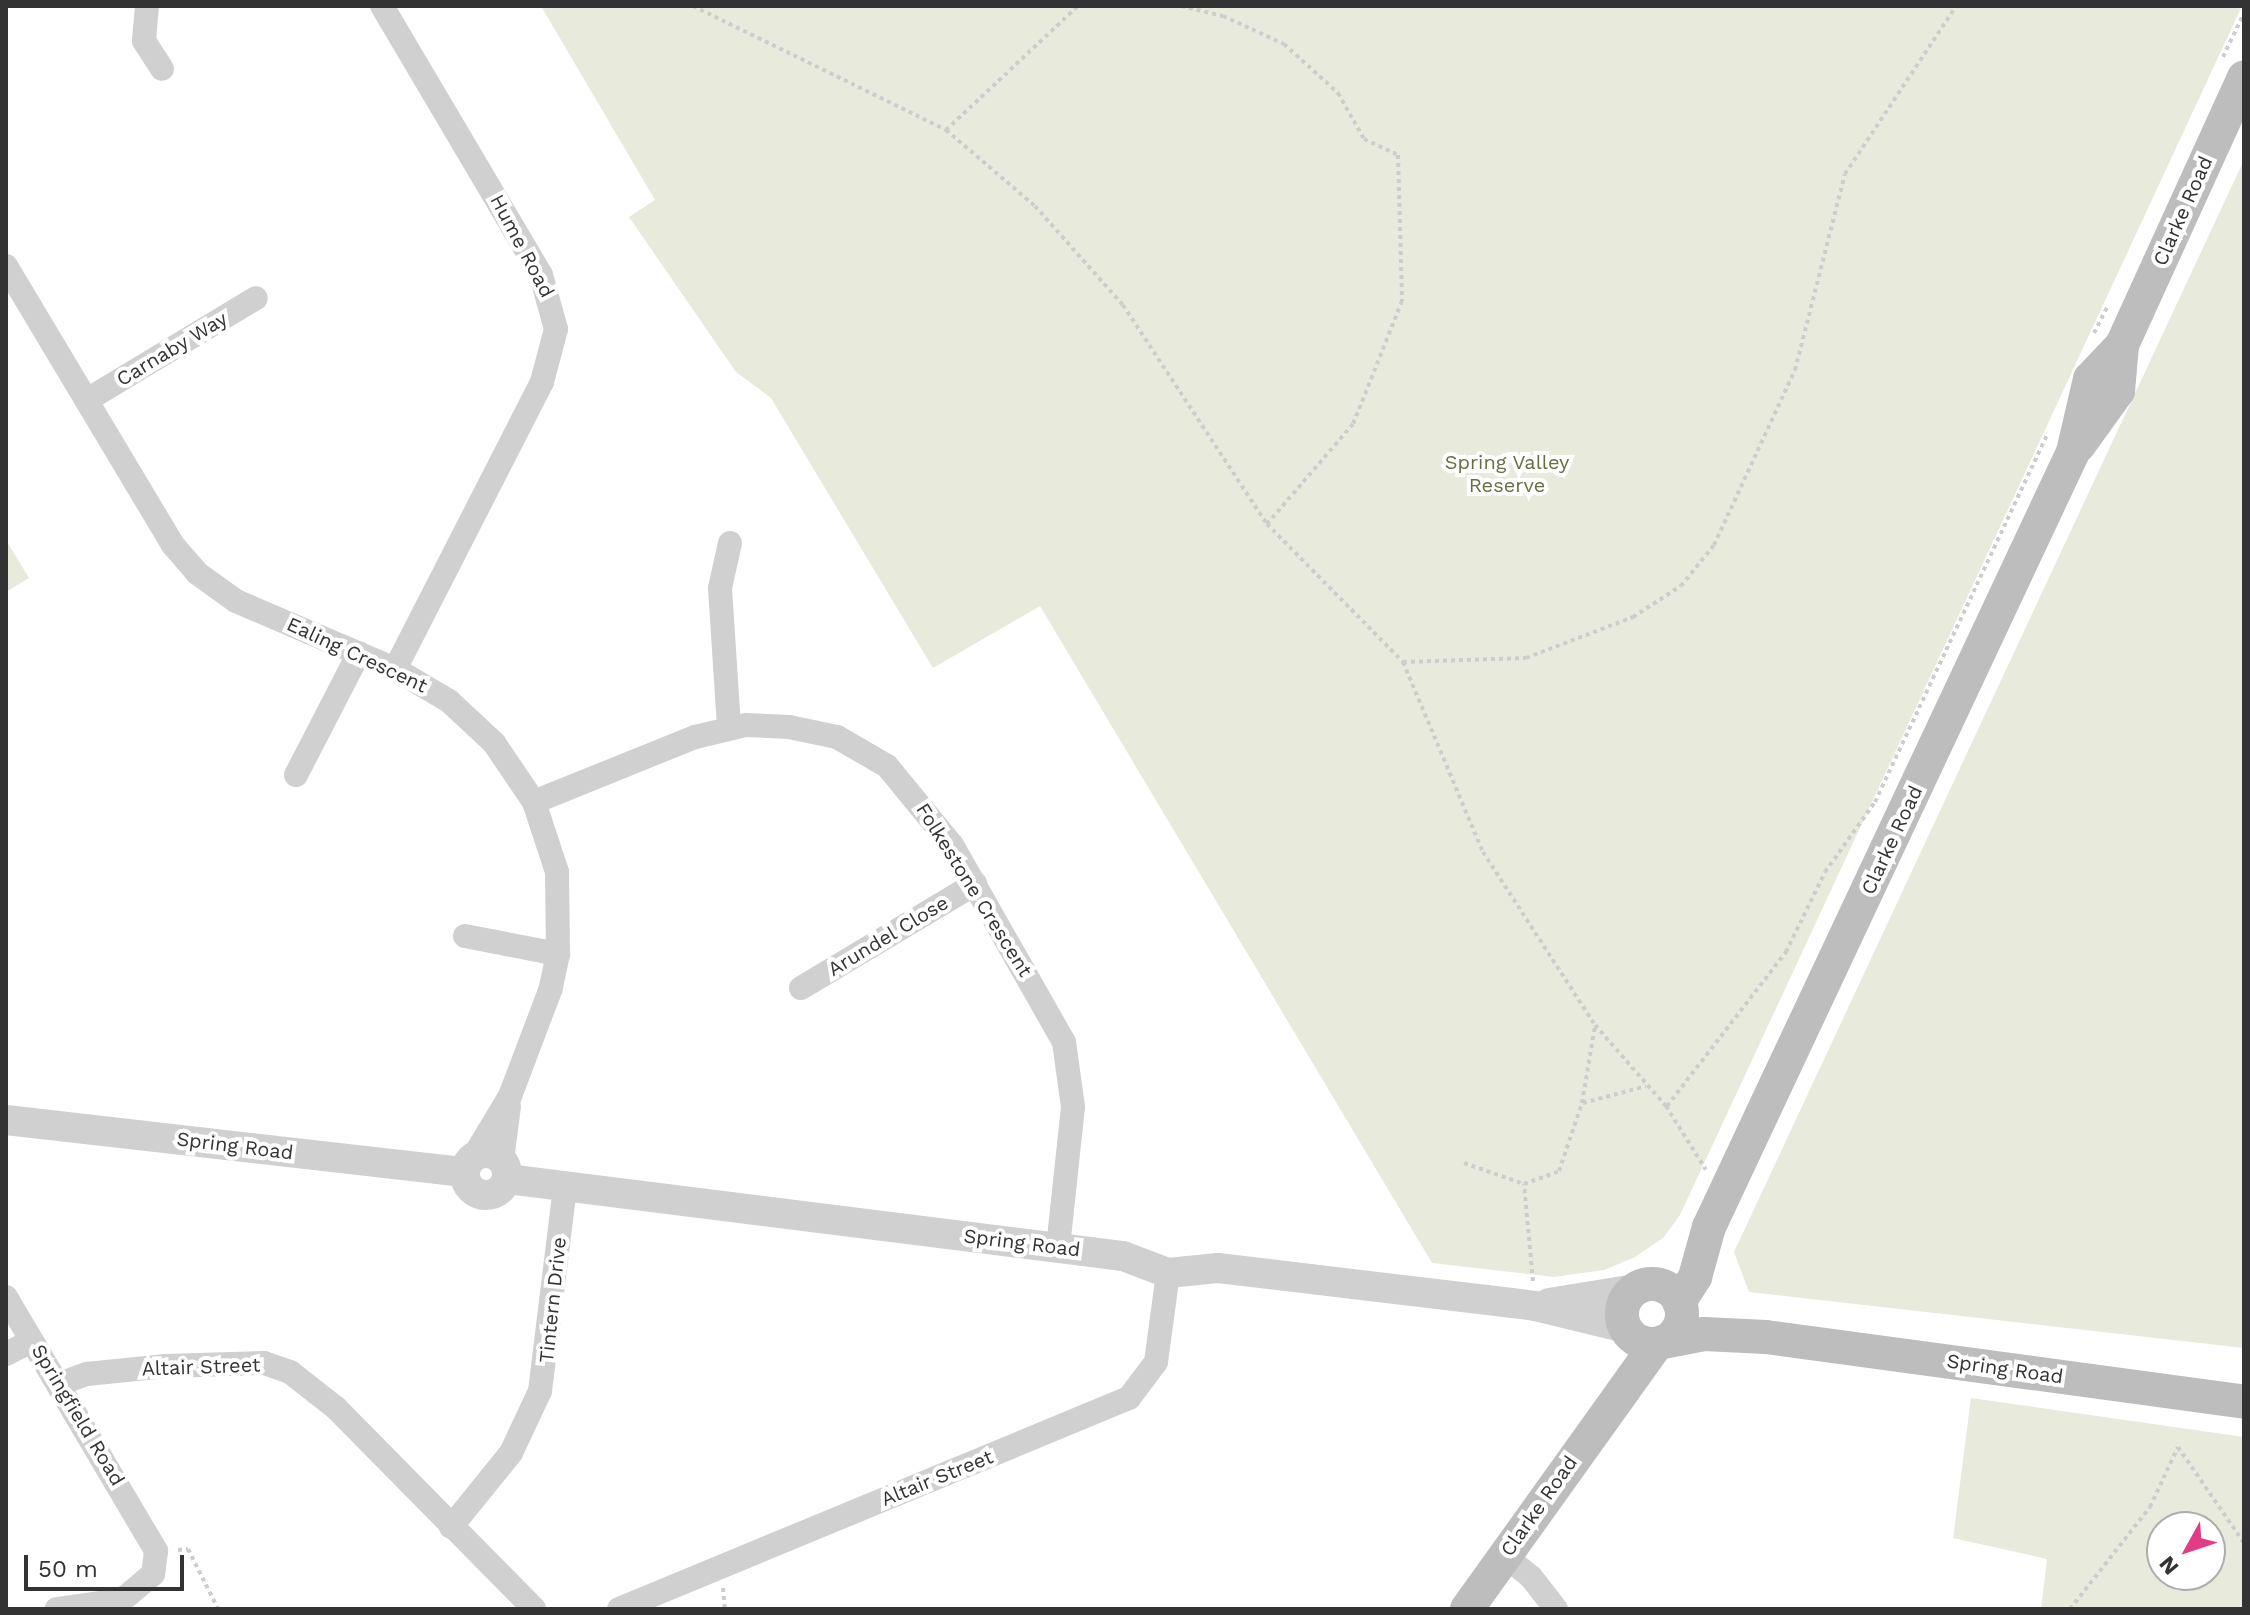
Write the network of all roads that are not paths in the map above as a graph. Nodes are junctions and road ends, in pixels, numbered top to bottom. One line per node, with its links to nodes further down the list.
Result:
1 (147, 6): 3 (street)
2 (382, 6): 10 (street, Hume Road)
3 (162, 69)
4 (2231, 74): 21 (main road, Clarke Road)
5 (6, 266): 7 (street, Ealing Crescent)
6 (256, 298): 7 (street, Carnaby Way)
7 (87, 400): 9 (street, Ealing Crescent)
8 (730, 543): 11 (street)
9 (359, 653): 10 (street, Ealing Crescent); 12 (street)
10 (395, 669): 13 (street, Ealing Crescent)
11 (729, 727): 13 (street, Folkestone Crescent); 14 (street, Folkestone Crescent)
12 (296, 775)
13 (534, 802): 16 (street, Ealing Crescent)
14 (975, 884): 17 (street, Arundel Close); 22 (street, Folkestone Crescent)
15 (465, 936): 16 (street)
16 (558, 954): 19 (street, Ealing Crescent)
17 (801, 988)
18 (6, 1120): 19 (street, Spring Road)
19 (487, 1167): 20 (street, Spring Road)
20 (565, 1188): 22 (street, Spring Road); 34 (street, Tintern Drive)
21 (1716, 1214): 24 (main road, Clarke Road); 26 (main road, Clarke Road)
22 (1058, 1247): 23 (street, Spring Road)
23 (1168, 1273): 27 (street, Spring Road); 38 (street, Altair Street)
24 (1639, 1287): 26 (main road); 27 (street, Spring Road); 28 (main road)
25 (6, 1297): 30 (street, Springfield Road)
26 (1680, 1304): 28 (main road); 29 (main road, Spring Road)
27 (1535, 1306): 28 (street, Spring Road)
28 (1643, 1336): 29 (main road, Spring Road); 35 (main road, Clarke Road)
29 (1766, 1337): 33 (main road, Spring Road)
30 (32, 1341): 31 (street); 32 (street, Springfield Road)
31 (6, 1354)
32 (59, 1384): 34 (street, Altair Street); 36 (street, Springfield Road)
33 (2244, 1402)
34 (451, 1527): 37 (street, Altair Street)
35 (1505, 1556): 39 (main road, Clarke Road); 40 (street)
36 (57, 1609)
37 (534, 1609)
38 (619, 1609)
39 (1467, 1609)
40 (1556, 1609)

